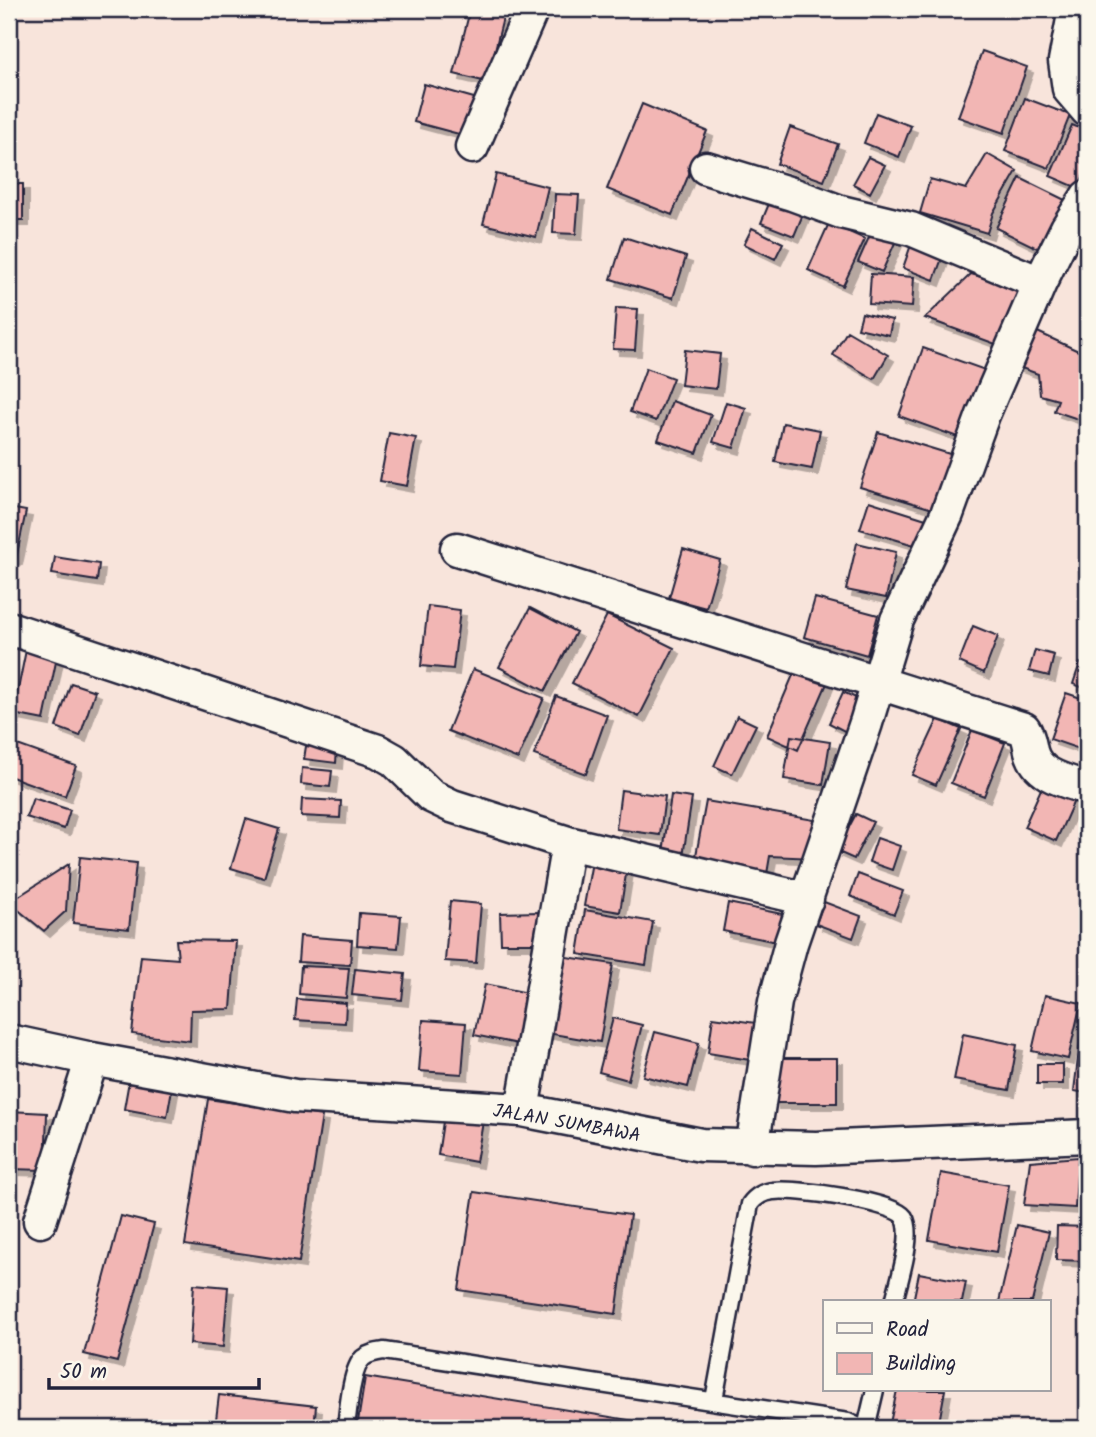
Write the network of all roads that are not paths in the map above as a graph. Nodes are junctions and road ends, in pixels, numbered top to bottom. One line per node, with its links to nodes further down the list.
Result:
1 (532, 9): 4 (street)
2 (1075, 9): 3 (street)
3 (1087, 110)
4 (472, 147)
5 (706, 168): 7 (street)
6 (1087, 197): 7 (street)
7 (1040, 283): 10 (street)
8 (457, 549): 10 (street)
9 (9, 628): 12 (street)
10 (878, 681): 11 (street); 13 (street)
11 (1087, 788)
12 (568, 843): 13 (street); 16 (street)
13 (807, 899): 18 (street)
14 (9, 1041): 15 (street, JALAN SUMBAWA)
15 (92, 1059): 16 (street, JALAN SUMBAWA); 19 (street)
16 (522, 1110): 18 (street, JALAN SUMBAWA)
17 (1087, 1136): 18 (street, JALAN SUMBAWA)
18 (752, 1148)
19 (40, 1221)
20 (894, 1300): 22 (lane)
21 (873, 1392): 24 (lane)
22 (714, 1400): 23 (lane); 24 (lane)
23 (345, 1428)
24 (864, 1428)

